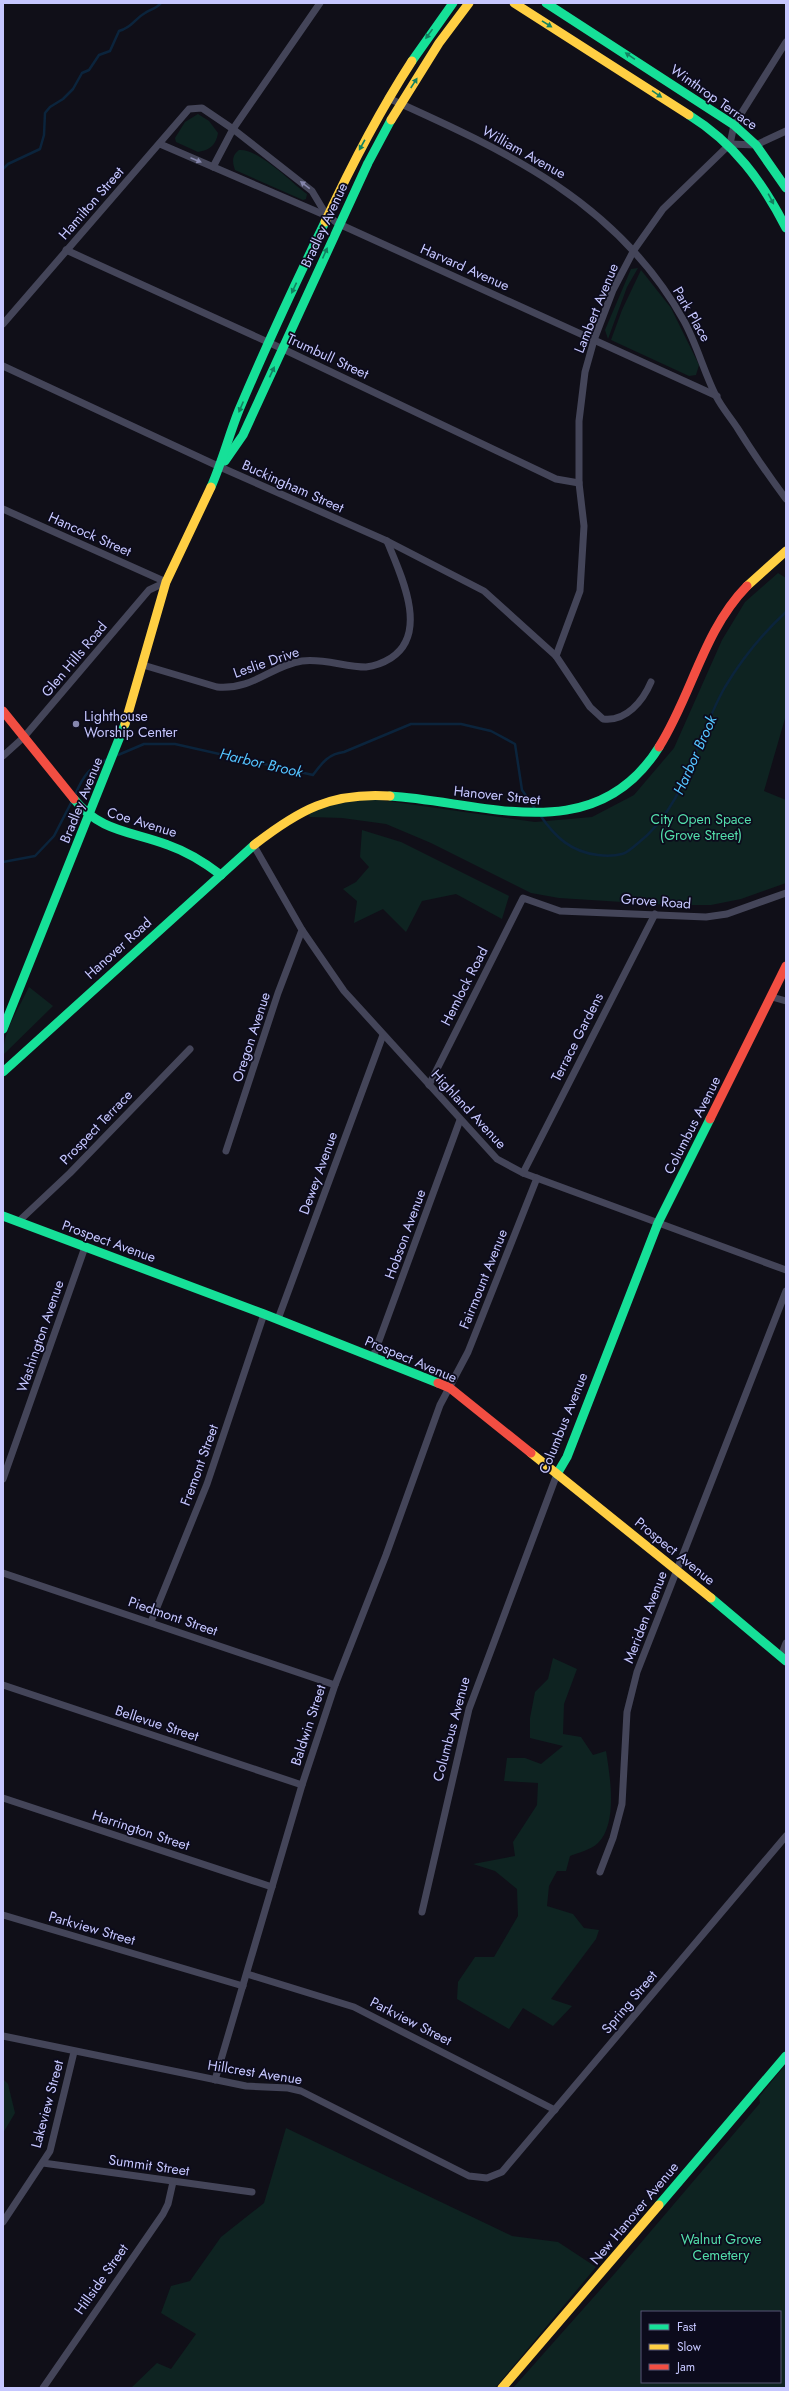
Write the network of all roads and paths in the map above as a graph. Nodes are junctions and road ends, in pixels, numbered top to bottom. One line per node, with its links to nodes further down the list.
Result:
1 (320, 3): 15 (street)
2 (453, 3): 11 (street, Bradley Avenue, one-way to 11)
3 (469, 3): 12 (street, Bradley Avenue, one-way to 3)
4 (514, 3): 7 (street, Winthrop Terrace, one-way to 7)
5 (546, 3): 6 (street, Winthrop Terrace)
6 (576, 21): 7 (street); 9 (street, Winthrop Terrace, one-way to 6)
7 (567, 36): 10 (street, Winthrop Terrace)
8 (786, 42): 14 (street)
9 (651, 70): 10 (street, Winthrop Terrace); 14 (street, Winthrop Terrace)
10 (643, 84): 18 (street, Winthrop Terrace, one-way to 18)
11 (388, 98): 12 (street, William Avenue); 22 (street, Bradley Avenue, one-way to 22)
12 (400, 104): 23 (street, Bradley Avenue); 26 (street, William Avenue)
13 (202, 108): 15 (street, Harvard Avenue); 17 (street, Hamilton Street)
14 (734, 124): 18 (street); 19 (street, Winthrop Terrace)
15 (233, 129): 20 (street); 22 (street, Harvard Avenue, one-way to 15)
16 (786, 131): 19 (street)
17 (160, 144): 20 (street, Harvard Avenue, one-way to 20); 25 (street, Hamilton Street)
18 (730, 144): 19 (street); 24 (street, Winthrop Terrace, one-way to 24); 26 (street, Lambert Avenue)
19 (756, 145): 21 (street, Winthrop Terrace)
20 (213, 167): 22 (street, Harvard Avenue)
21 (786, 188)
22 (327, 216): 23 (street, Harvard Avenue); 29 (street, Bradley Avenue, one-way to 29)
23 (339, 224): 28 (street, Harvard Avenue); 30 (street, Bradley Avenue, one-way to 23)
24 (786, 228)
25 (66, 250): 27 (street, Hamilton Street); 29 (street, Trumbull Street)
26 (634, 250): 28 (street, Lambert Avenue); 32 (street, Park Place)
27 (3, 324)
28 (594, 340): 32 (street); 34 (street, Lambert Avenue)
29 (268, 342): 30 (street, Trumbull Street); 33 (street, Bradley Avenue, one-way to 33)
30 (283, 349): 33 (street, Bradley Avenue, one-way to 30); 34 (street, Trumbull Street)
31 (3, 366): 33 (street, Buckingham Street)
32 (717, 396): 35 (street, Park Place)
33 (220, 468): 37 (street, Buckingham Street); 39 (street, Bradley Avenue)
34 (579, 483): 40 (street, Lambert Avenue)
35 (786, 499)
36 (3, 509): 39 (street, Hancock Street)
37 (387, 541): 40 (street, Buckingham Street); 41 (street, Leslie Drive)
38 (786, 551): 47 (street, Hanover Street)
39 (166, 582): 41 (street, Bradley Avenue); 44 (street, Glen Hills Road)
40 (556, 656): 42 (street, Buckingham Street)
41 (144, 665): 46 (street, Bradley Avenue)
42 (651, 682)
43 (3, 711): 44 (street, Coe Avenue)
44 (24, 737): 45 (street, Glen Hills Road); 46 (street, Coe Avenue)
45 (3, 756)
46 (90, 817): 48 (street, Coe Avenue); 56 (street, Bradley Avenue)
47 (254, 846): 48 (street, Hanover Road); 52 (street, Highland Avenue)
48 (221, 875): 59 (street, Hanover Road)
49 (786, 893): 51 (street, Grove Road)
50 (523, 898): 51 (street, Grove Road); 60 (street, Hemlock Road)
51 (655, 914): 63 (street, Terrace Gardens)
52 (302, 930): 57 (street, Highland Avenue); 62 (street, Oregon Avenue)
53 (786, 966): 54 (street, Columbus Avenue)
54 (772, 997): 55 (street); 67 (street, Columbus Avenue)
55 (786, 1000)
56 (3, 1029)
57 (383, 1035): 60 (street, Highland Avenue); 72 (street, Dewey Avenue)
58 (190, 1049): 66 (street, Prospect Terrace)
59 (3, 1072)
60 (429, 1085): 61 (street, Highland Avenue)
61 (460, 1120): 63 (street, Highland Avenue); 73 (street, Hobson Avenue)
62 (226, 1152)
63 (523, 1173): 64 (street, Highland Avenue)
64 (538, 1178): 67 (street, Highland Avenue); 74 (street, Fairmount Avenue)
65 (3, 1216): 66 (street, Prospect Avenue)
66 (18, 1222): 68 (street, Prospect Avenue)
67 (658, 1222): 69 (street, Highland Avenue); 75 (street, Columbus Avenue)
68 (85, 1247): 71 (street, Prospect Avenue); 76 (street, Washington Avenue)
69 (786, 1270)
70 (786, 1290): 77 (street, Meriden Avenue)
71 (264, 1314): 72 (street, Prospect Avenue); 79 (street, Fremont Street)
72 (278, 1319): 73 (street, Prospect Avenue)
73 (373, 1357): 74 (street, Prospect Avenue)
74 (450, 1388): 75 (street, Prospect Avenue); 83 (street, Baldwin Street)
75 (558, 1474): 77 (street, Prospect Avenue); 89 (street, Columbus Avenue)
76 (3, 1479)
77 (677, 1570): 81 (street, Prospect Avenue); 87 (street, Meriden Avenue)
78 (3, 1573): 79 (street, Piedmont Street)
79 (151, 1622): 83 (street, Piedmont Street)
80 (786, 1643): 81 (street)
81 (783, 1658)
82 (3, 1685): 84 (street, Bellevue Street)
83 (335, 1685): 84 (street, Baldwin Street)
84 (302, 1785): 88 (street, Baldwin Street)
85 (3, 1798): 88 (street, Harrington Street)
86 (786, 1836): 97 (street, Spring Street)
87 (600, 1872)
88 (272, 1887): 91 (street, Baldwin Street)
89 (422, 1912)
90 (3, 1915): 92 (street, Parkview Street)
91 (247, 1974): 92 (street, Baldwin Street); 97 (street, Parkview Street)
92 (243, 1986): 96 (street, Baldwin Street)
93 (3, 2036): 94 (street, Hillcrest Avenue)
94 (74, 2052): 96 (street, Hillcrest Avenue); 98 (street, Lakeview Street)
95 (786, 2056): 104 (street, New Hanover Avenue)
96 (215, 2080): 99 (street, Hillcrest Avenue)
97 (555, 2110): 99 (street, Spring Street)
98 (44, 2163): 100 (street, Summit Street); 102 (street, Lakeview Street)
99 (487, 2178)
100 (173, 2182): 101 (street, Summit Street); 103 (street, Hillside Street)
101 (252, 2192)
102 (3, 2222)
103 (43, 2388)
104 (502, 2388)

